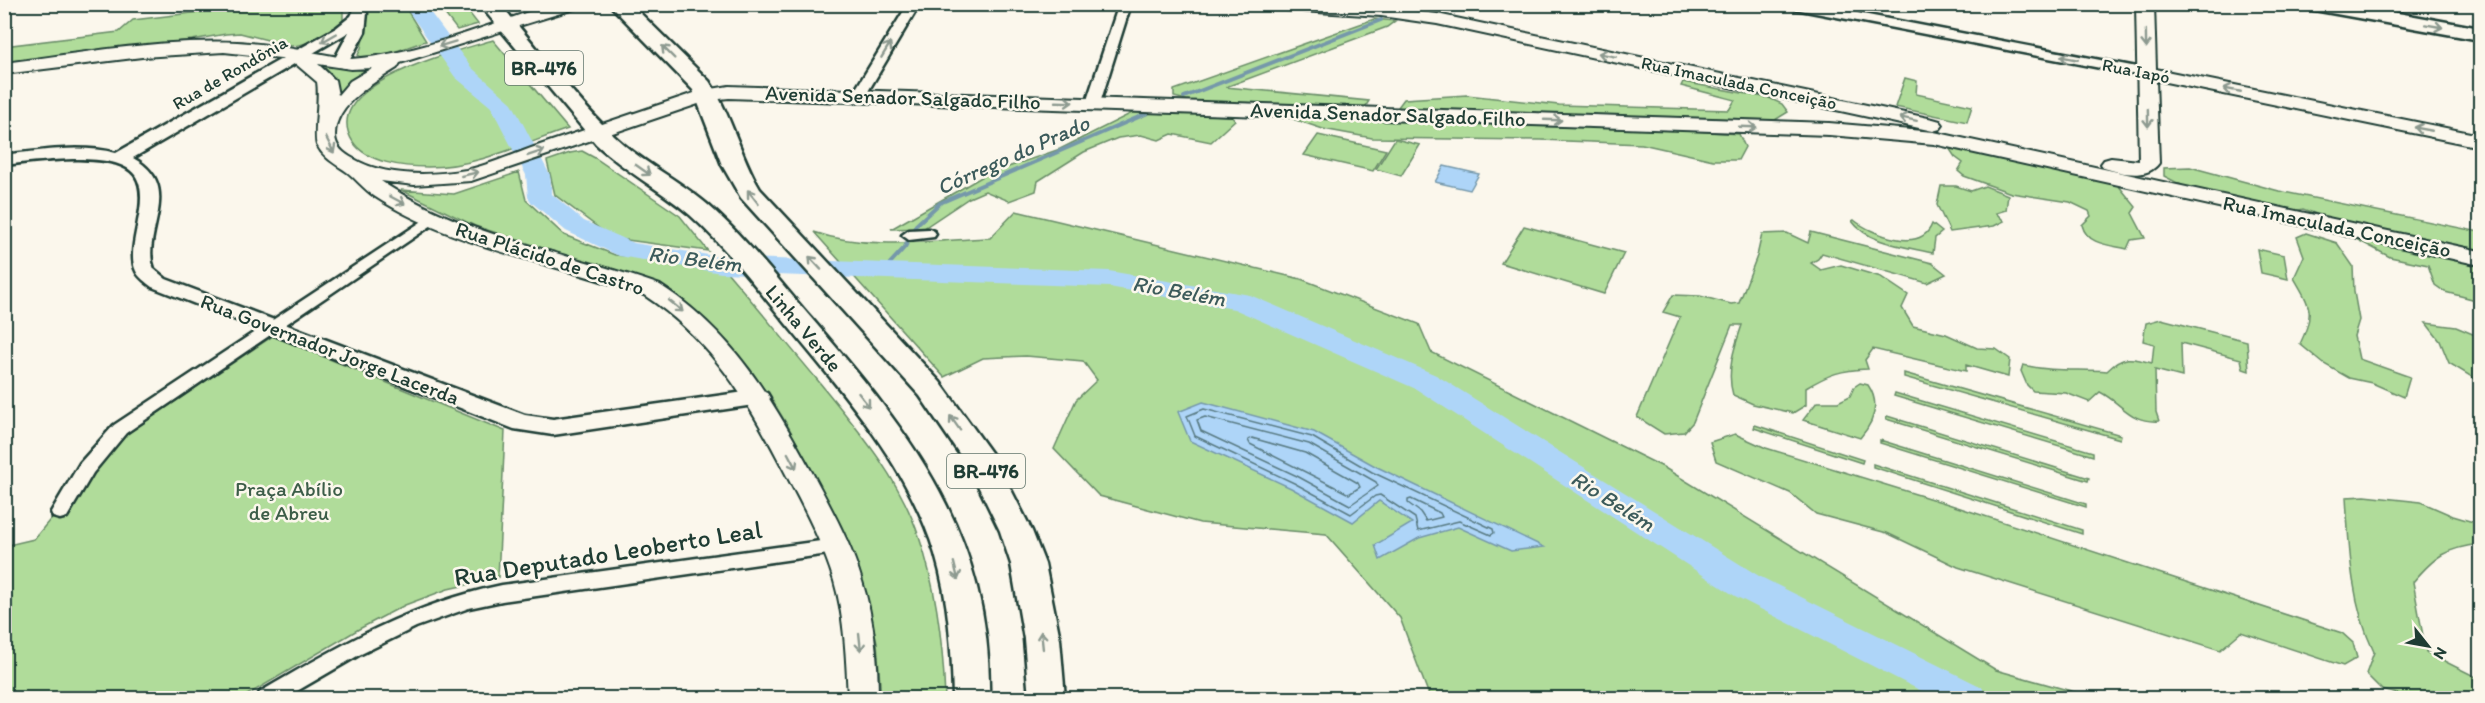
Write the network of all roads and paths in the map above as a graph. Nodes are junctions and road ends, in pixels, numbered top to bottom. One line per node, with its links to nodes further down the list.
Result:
1 (489, 4): 11 (highway, Linha Verde / BR-476)
2 (571, 4): 11 (main road)
3 (619, 4): 19 (highway, BR-476, one-way to 3)
4 (914, 4): 20 (street, one-way to 4)
5 (1125, 4): 21 (street)
6 (1269, 4): 18 (main road, Rua Imaculada Conceição, one-way to 6)
7 (1790, 4): 17 (street, Rua Iapó, one-way to 7)
8 (2145, 4): 17 (main road, one-way to 17)
9 (2314, 4): 12 (main road, one-way to 12)
10 (358, 11): 13 (street, Rua de Rondônia, one-way to 13); 15 (street)
11 (498, 28): 14 (main road, one-way to 14); 24 (highway, Linha Verde / BR-476)
12 (2481, 34)
13 (297, 56): 15 (main road); 16 (main road); 22 (main road, Avenida Senador Salgado Filho); 27 (street, Rua de Rondônia)
14 (404, 57): 15 (main road); 22 (main road)
15 (341, 62)
16 (4, 69)
17 (2147, 73): 26 (main road, Rua Iapó, one-way to 17); 29 (main road, one-way to 29)
18 (1788, 94): 23 (main road); 29 (main road, Rua Imaculada Conceição, one-way to 18)
19 (707, 95): 20 (main road, Avenida Senador Salgado Filho); 24 (main road, Avenida Senador Salgado Filho); 43 (highway, BR-476, one-way to 19)
20 (859, 95): 21 (main road, Avenida Senador Salgado Filho, one-way to 21)
21 (1093, 104): 23 (main road, Avenida Senador Salgado Filho, one-way to 23)
22 (328, 117): 30 (main road, Avenida Senador Salgado Filho, one-way to 30)
23 (1793, 129): 25 (main road, Avenida Senador Salgado Filho)
24 (587, 136): 30 (main road, Avenida Senador Salgado Filho, one-way to 24); 42 (highway, Linha Verde / BR-476, one-way to 42)
25 (1934, 138): 31 (main road, Rua Imaculada Conceição)
26 (2481, 141)
27 (119, 159): 28 (street, Rua Governador Jorge Lacerda); 36 (street, Rua Governador Jorge Lacerda)
28 (4, 160)
29 (2149, 163): 31 (main road, Rua Imaculada Conceição)
30 (350, 166): 32 (main road, Rua Plácido de Castro, one-way to 32)
31 (2194, 195): 35 (main road, Rua Imaculada Conceição)
32 (434, 218): 36 (street); 37 (main road, Rua Plácido de Castro, one-way to 37)
33 (929, 234): 34 (street)
34 (909, 235)
35 (2481, 258)
36 (271, 327): 37 (street, Rua Governador Jorge Lacerda); 38 (street)
37 (759, 398): 39 (main road, Rua Plácido de Castro, one-way to 39)
38 (60, 512)
39 (835, 546): 40 (street, Rua Deputado Leoberto Leal); 41 (main road, Rua Plácido de Castro, one-way to 41)
40 (268, 699)
41 (863, 699)
42 (971, 699)
43 (1047, 699)

